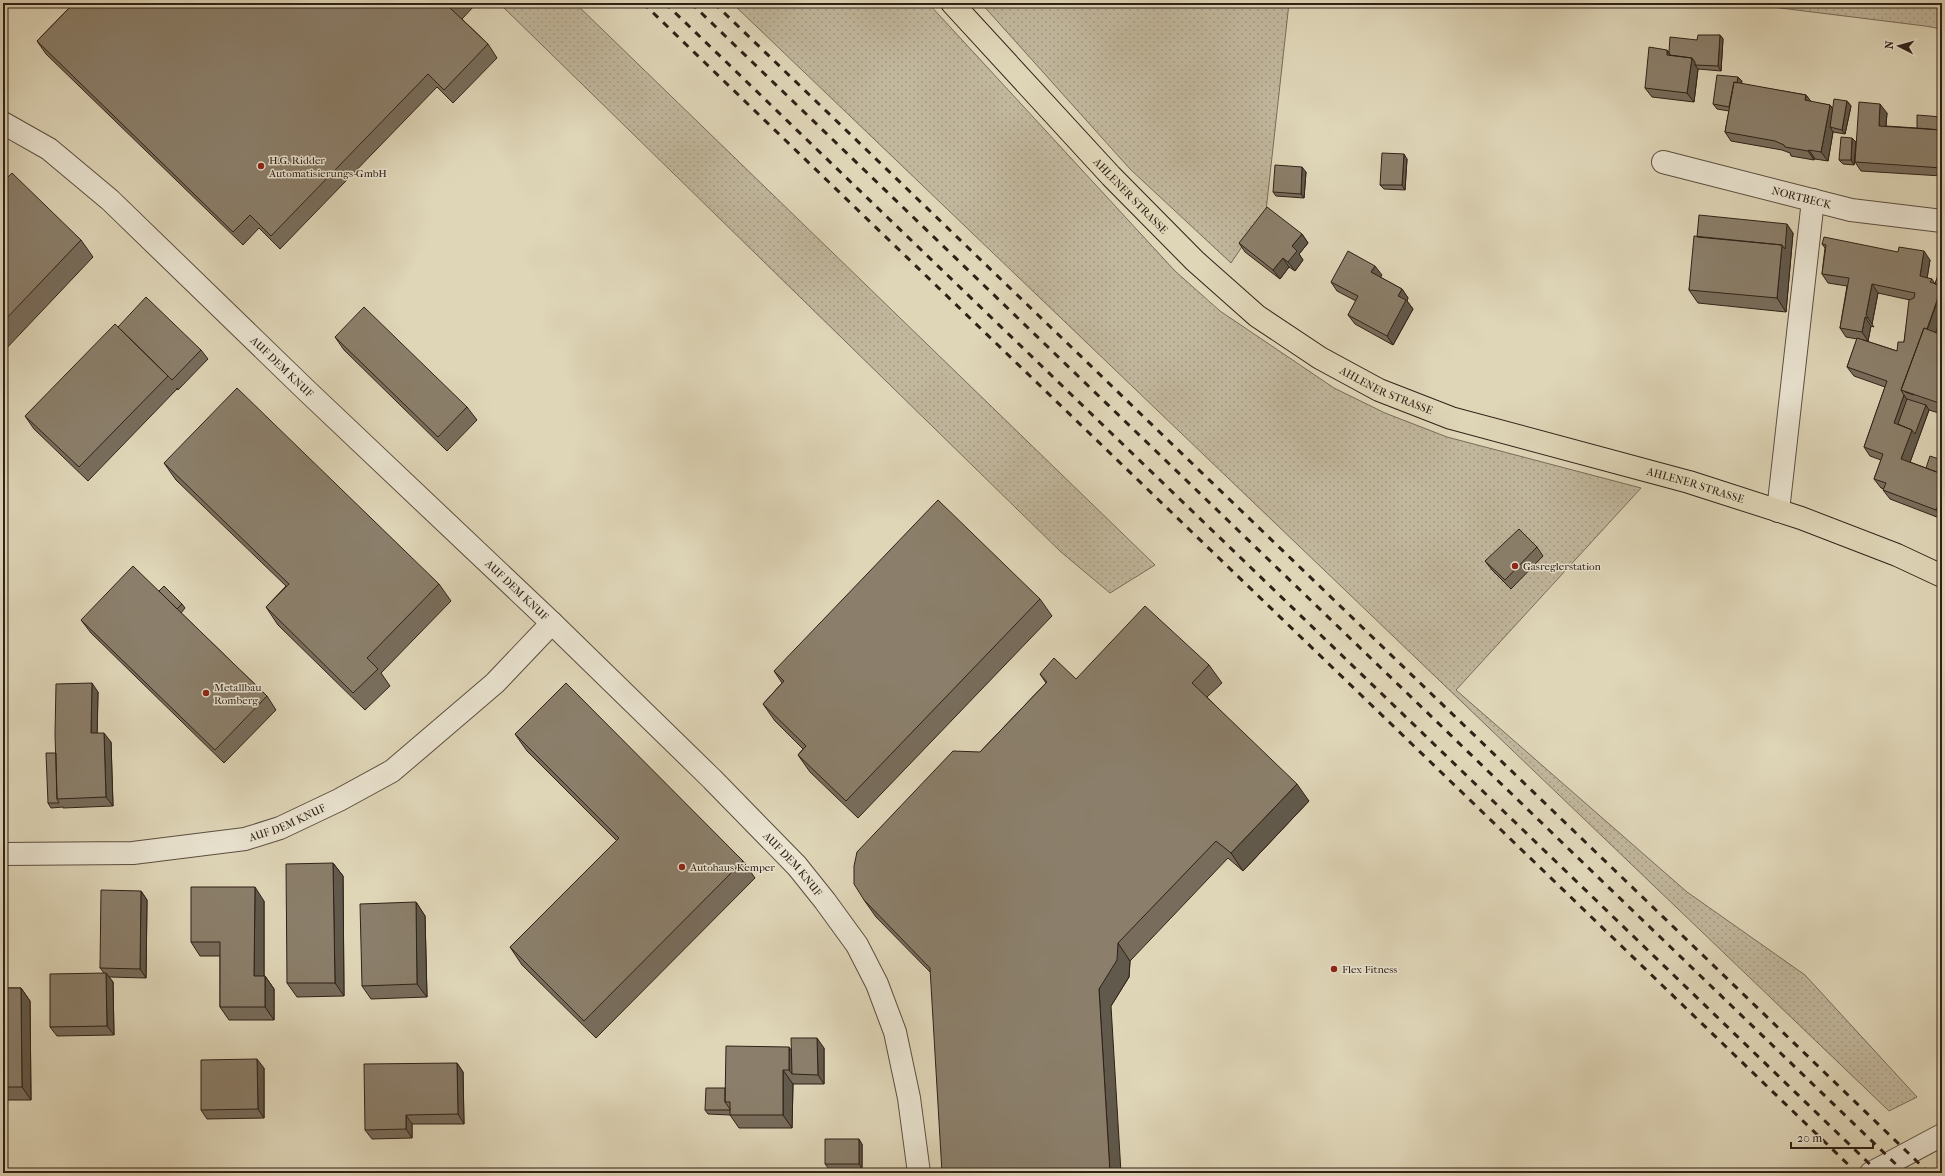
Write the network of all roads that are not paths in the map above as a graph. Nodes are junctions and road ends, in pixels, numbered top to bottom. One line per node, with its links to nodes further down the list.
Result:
1 (952, 3): 6 (main road, AHLENER STRASSE)
2 (3, 123): 8 (street, AUF DEM KNUF)
3 (1663, 162): 4 (street, NORTBECK)
4 (1813, 200): 5 (street, NORTBECK); 6 (street)
5 (1942, 221)
6 (1778, 511): 7 (main road, AHLENER STRASSE)
7 (1942, 576)
8 (552, 623): 9 (street, AUF DEM KNUF); 11 (street, AUF DEM KNUF)
9 (3, 854)
10 (1942, 1135): 12 (street)
11 (919, 1173)
12 (1871, 1173)

